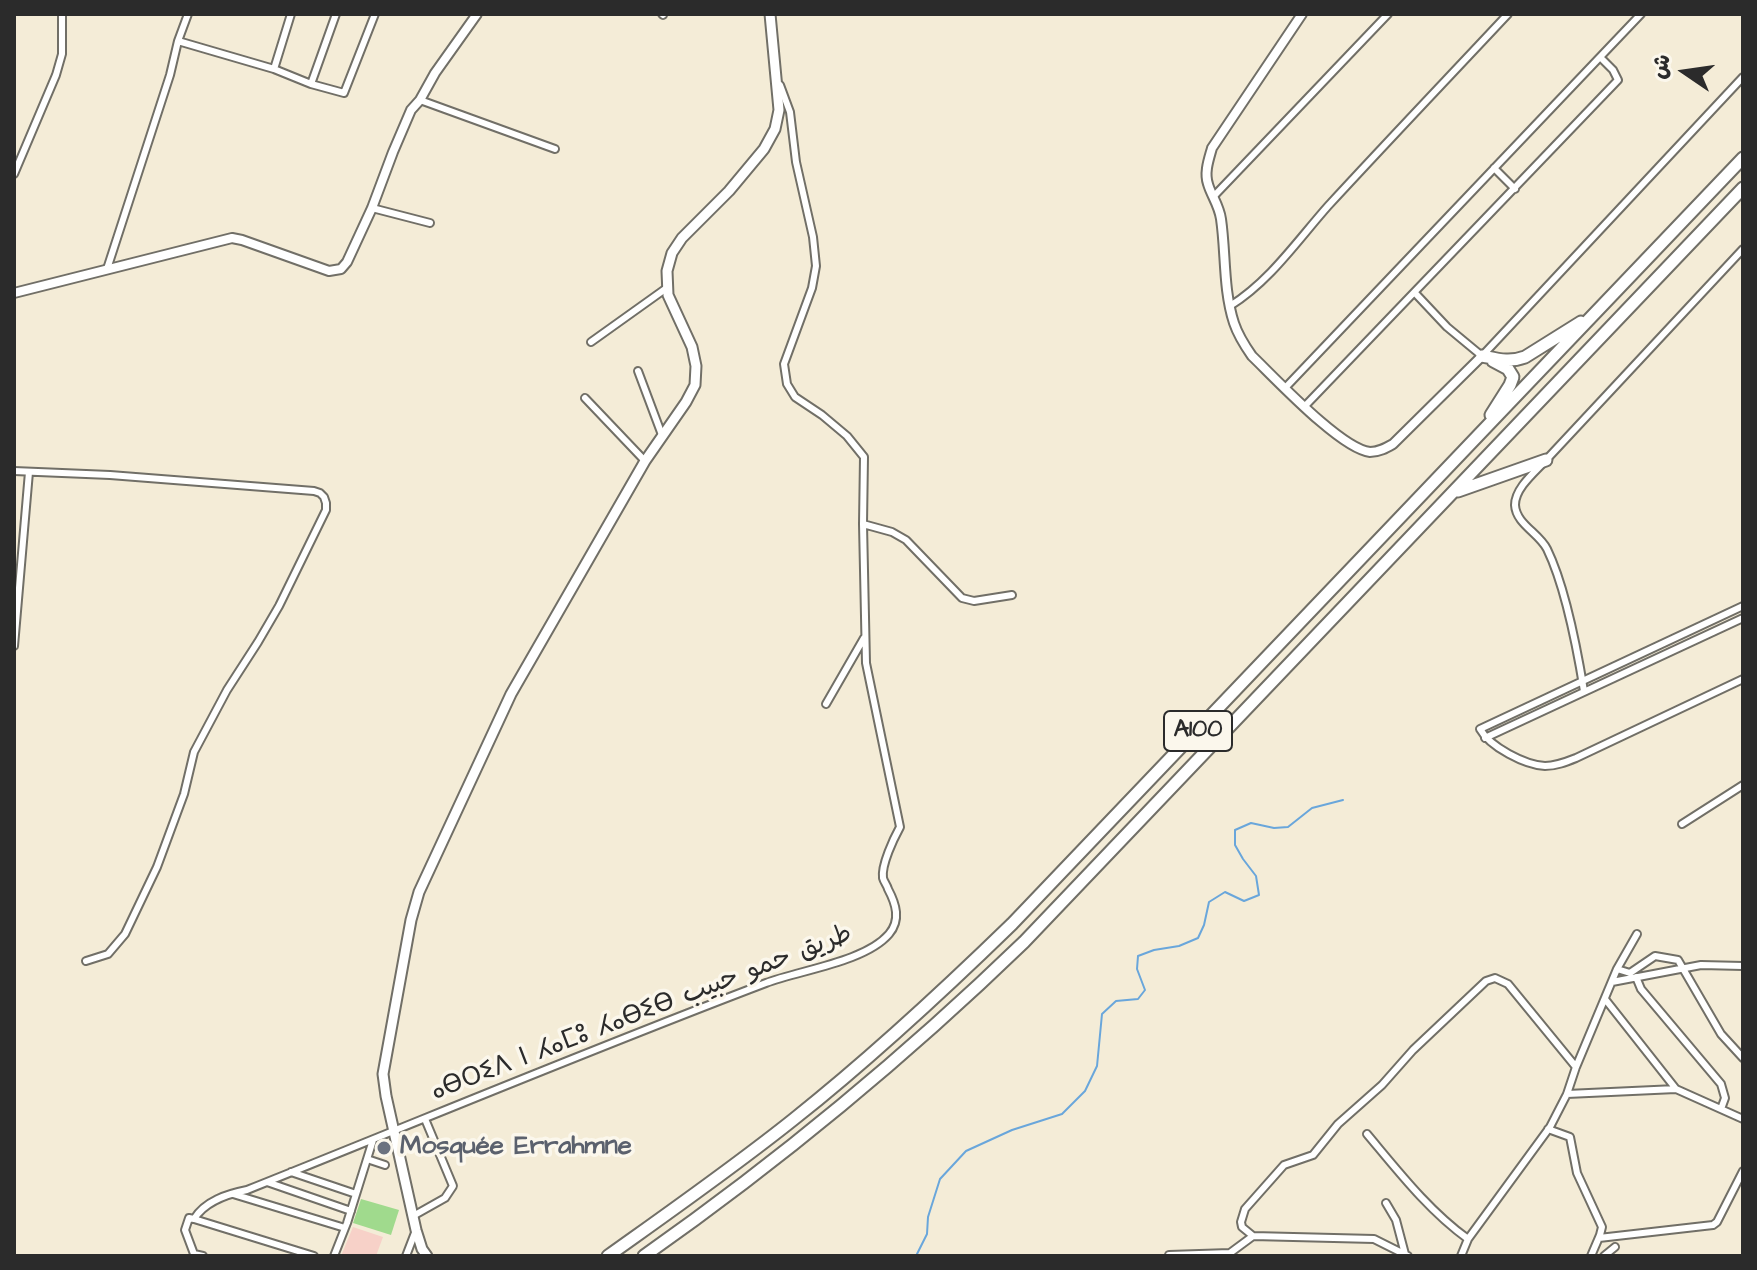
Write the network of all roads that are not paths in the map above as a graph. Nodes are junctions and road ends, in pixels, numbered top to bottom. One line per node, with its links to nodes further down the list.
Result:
1 (62, 14): 22 (street)
2 (188, 14): 12 (street)
3 (291, 14): 14 (street)
4 (336, 14): 17 (street)
5 (375, 14): 17 (street)
6 (477, 14): 18 (street)
7 (770, 14): 16 (main road)
8 (1302, 14): 25 (street)
9 (1388, 14): 25 (street)
10 (1508, 14): 33 (street)
11 (1641, 14): 13 (street)
12 (178, 41): 14 (street); 29 (street)
13 (1600, 57): 21 (street); 24 (street)
14 (274, 69): 17 (street)
15 (1743, 77): 36 (street)
16 (777, 79): 30 (main road); 48 (street, ⴰⴱⵔⵉⴷ ⵏ ⵃⴰⵎⵓ ⵃⴰⴱⵉⴱ طريق حمو حبيب)
17 (311, 84)
18 (420, 100): 19 (street); 26 (street)
19 (555, 149)
20 (1743, 158): 34 (highway, A100)
21 (1494, 168): 24 (street); 38 (street)
22 (14, 174)
23 (1743, 188): 47 (highway, A100)
24 (1515, 189): 32 (street)
25 (1214, 196): 33 (street)
26 (372, 208): 27 (street); 29 (street)
27 (430, 223)
28 (1743, 249): 43 (street)
29 (107, 269): 31 (street)
30 (668, 287): 35 (street); 41 (main road)
31 (14, 293)
32 (1415, 293): 36 (street); 40 (street)
33 (1230, 306): 38 (street)
34 (1595, 313): 36 (highway); 42 (highway, A100)
35 (591, 342)
36 (1482, 356): 40 (street); 42 (highway)
37 (638, 371): 41 (street)
38 (1285, 388): 40 (street)
39 (585, 398): 44 (street)
40 (1305, 406)
41 (662, 435): 44 (main road)
42 (1476, 438): 105 (highway, A100)
43 (1546, 460): 47 (highway); 56 (street)
44 (645, 461): 78 (main road)
45 (14, 471): 46 (street)
46 (29, 472): 49 (street); 63 (street)
47 (1454, 492): 106 (highway, A100)
48 (863, 524): 50 (street); 53 (street, ⴰⴱⵔⵉⴷ ⵏ ⵃⴰⵎⵓ ⵃⴰⴱⵉⴱ طريق حمو حبيب)
49 (17, 577): 54 (street)
50 (1012, 595)
51 (1743, 606): 56 (street)
52 (1743, 618): 57 (street)
53 (866, 634): 58 (street); 75 (street, ⴰⴱⵔⵉⴷ ⵏ ⵃⴰⵎⵓ ⵃⴰⴱⵉⴱ طريق حمو حبيب)
54 (14, 646)
55 (1743, 679): 59 (street)
56 (1582, 681): 57 (street); 59 (street)
57 (1584, 691): 59 (street)
58 (826, 704)
59 (1485, 738)
60 (1743, 785): 61 (street)
61 (1682, 824)
62 (1637, 934): 65 (street)
63 (86, 961)
64 (1743, 966): 66 (street)
65 (1617, 969): 66 (street); 68 (street)
66 (1683, 969): 67 (street); 70 (street)
67 (1636, 977): 68 (street); 74 (street)
68 (1612, 982): 69 (street)
69 (1605, 999): 71 (street); 72 (street)
70 (1743, 1058)
71 (1576, 1067): 73 (street); 94 (street)
72 (1676, 1089): 73 (street); 74 (street)
73 (1567, 1094): 77 (street)
74 (1721, 1109): 76 (street)
75 (425, 1119): 78 (street, ⴰⴱⵔⵉⴷ ⵏ ⵃⴰⵎⵓ ⵃⴰⴱⵉⴱ طريق حمو حبيب); 90 (street)
76 (1743, 1119)
77 (1548, 1129): 95 (street); 96 (street)
78 (395, 1131): 80 (street, ⴰⴱⵔⵉⴷ ⵏ ⵃⴰⵎⵓ ⵃⴰⴱⵉⴱ طريق حمو حبيب); 90 (main road)
79 (1367, 1134): 96 (street)
80 (373, 1140): 81 (street); 84 (street, ⴰⴱⵔⵉⴷ ⵏ ⵃⴰⵎⵓ ⵃⴰⴱⵉⴱ طريق حمو حبيب)
81 (367, 1159): 82 (street); 87 (street)
82 (385, 1165)
83 (1743, 1171): 95 (street)
84 (291, 1172): 85 (street, ⴰⴱⵔⵉⴷ ⵏ ⵃⴰⵎⵓ ⵃⴰⴱⵉⴱ طريق حمو حبيب); 87 (street)
85 (267, 1182): 86 (street, ⴰⴱⵔⵉⴷ ⵏ ⵃⴰⵎⵓ ⵃⴰⴱⵉⴱ طريق حمو حبيب); 89 (street)
86 (230, 1193): 91 (street, ⴰⴱⵔⵉⴷ ⵏ ⵃⴰⵎⵓ ⵃⴰⴱⵉⴱ طريق حمو حبيب); 92 (street)
87 (356, 1194): 89 (street)
88 (1386, 1203): 99 (street)
89 (351, 1211): 92 (street)
90 (413, 1216): 93 (main road)
91 (194, 1219): 100 (street); 101 (street)
92 (345, 1228): 102 (street)
93 (416, 1230): 103 (street); 104 (main road)
94 (1253, 1236): 98 (street); 99 (street)
95 (1599, 1238): 108 (street)
96 (1468, 1239): 107 (street)
97 (1615, 1247): 109 (street)
98 (1169, 1255)
99 (1406, 1255)
100 (203, 1256)
101 (314, 1256)
102 (334, 1256)
103 (406, 1256)
104 (427, 1256)
105 (608, 1256)
106 (644, 1256)
107 (1461, 1256)
108 (1591, 1256)
109 (1604, 1256)

